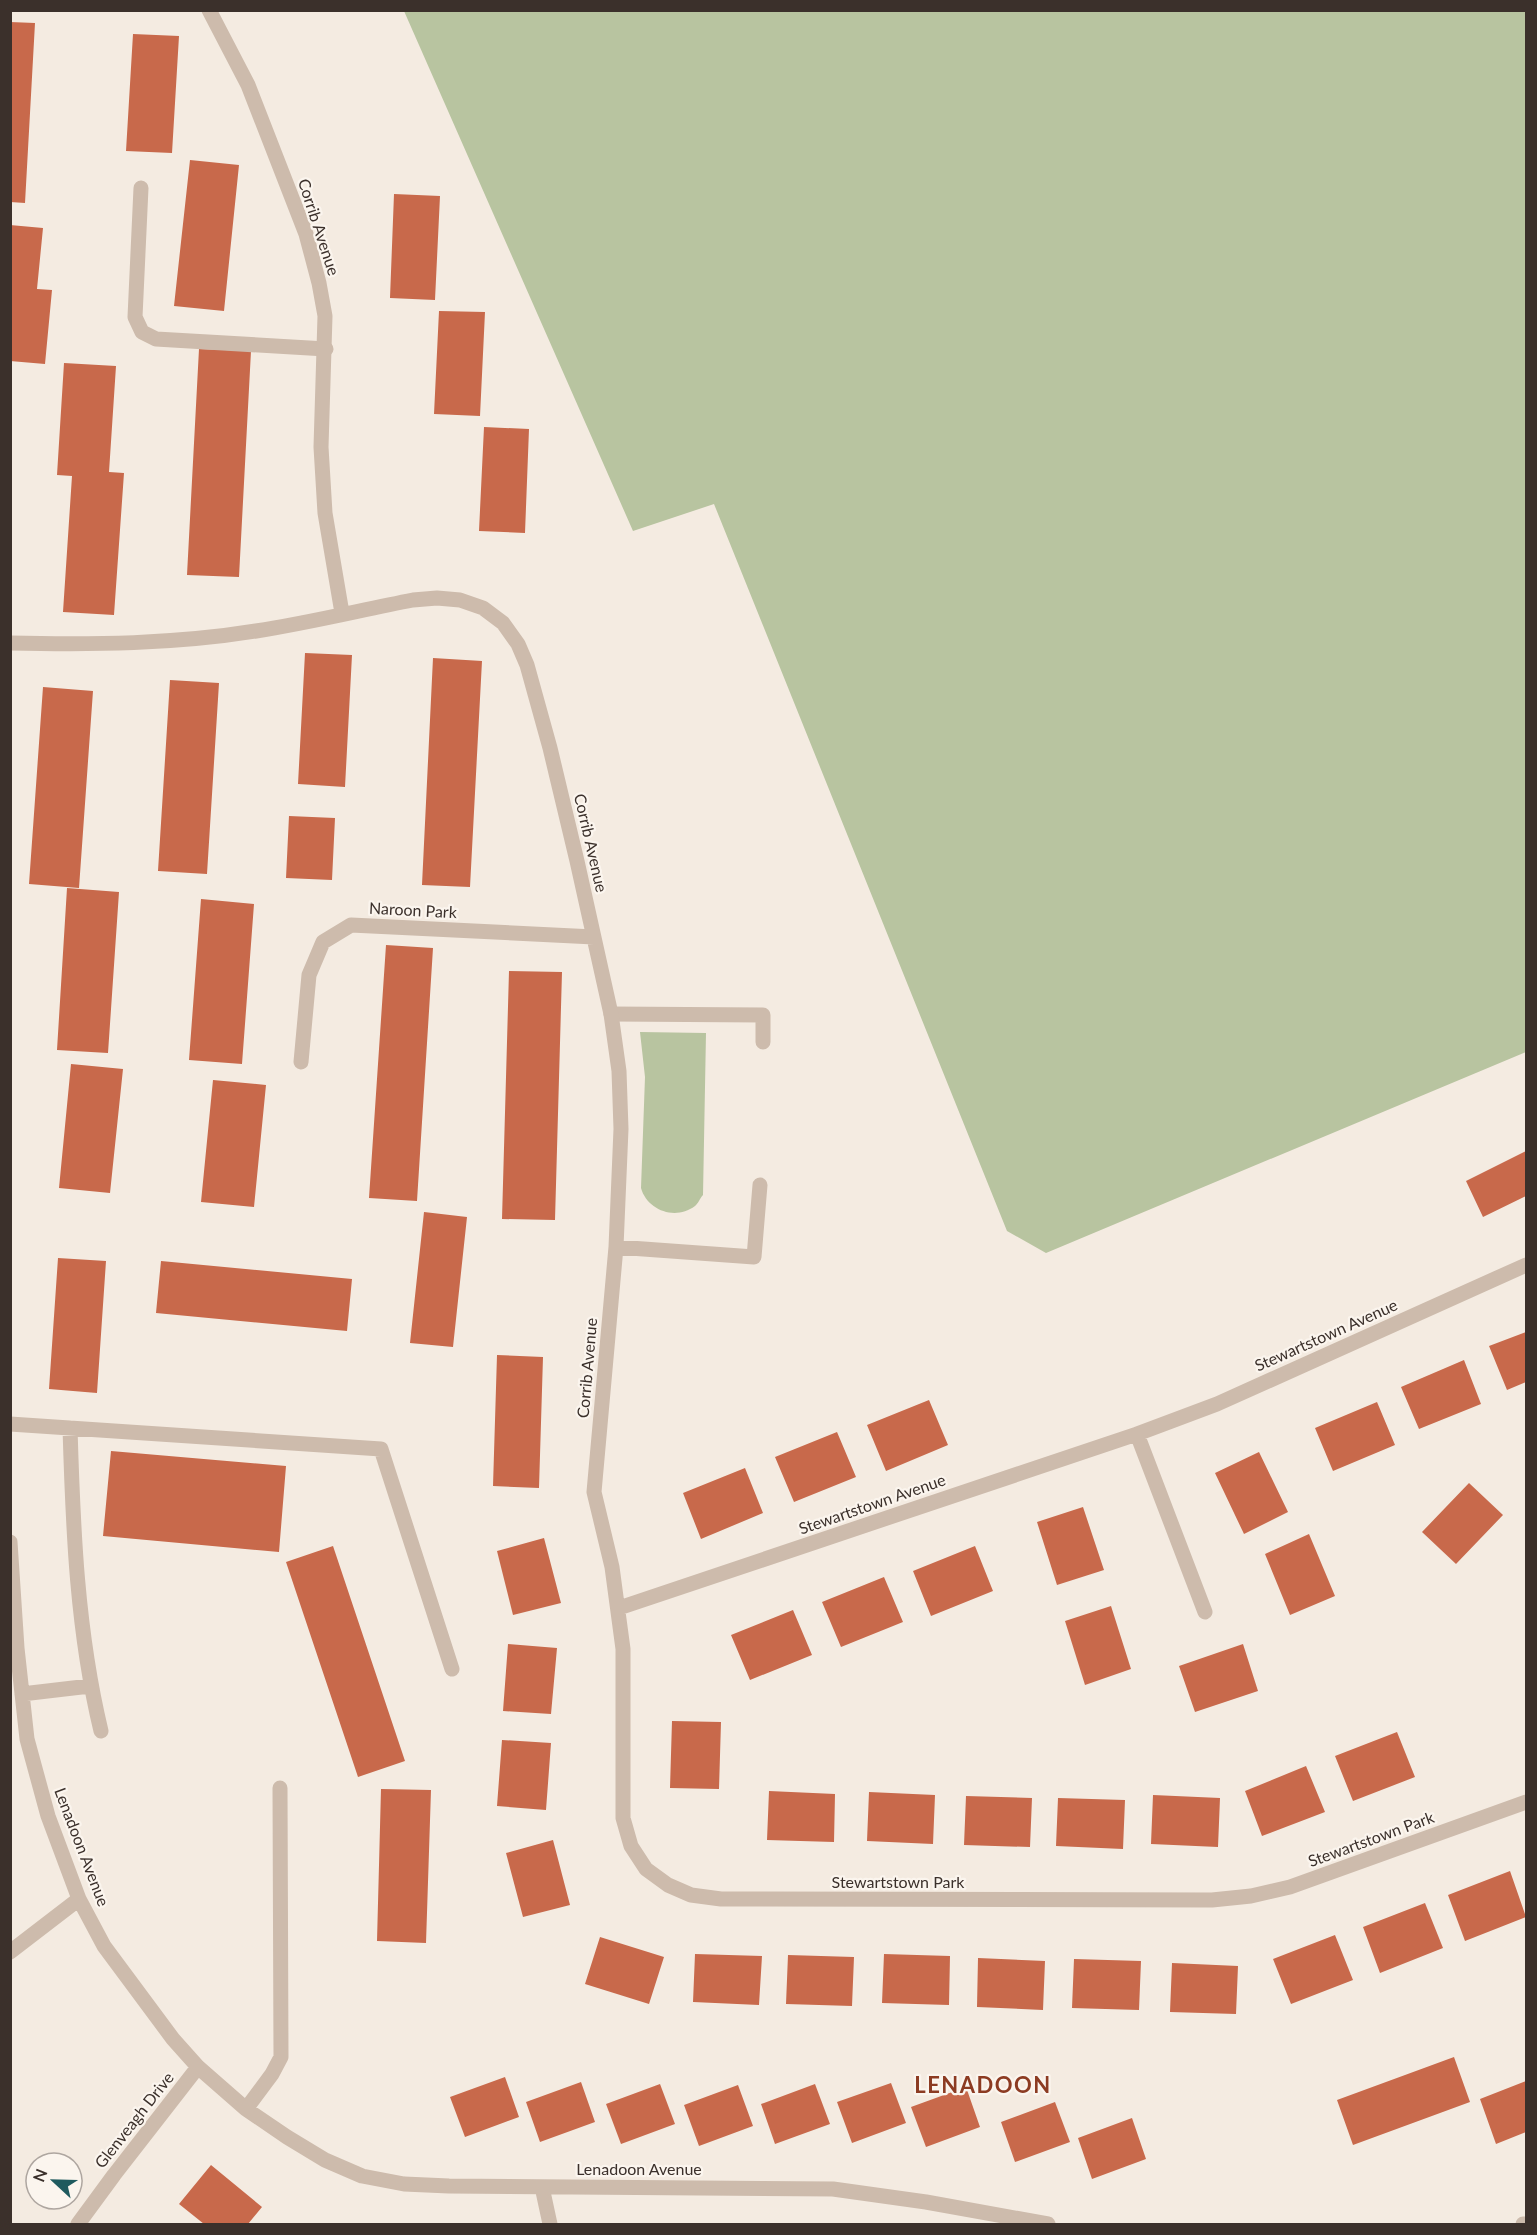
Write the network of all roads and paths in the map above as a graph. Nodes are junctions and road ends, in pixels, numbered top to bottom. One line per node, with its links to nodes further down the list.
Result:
1 (209, 10): 3 (street, Corrib Avenue)
2 (141, 188): 3 (street)
3 (326, 349): 4 (street, Corrib Avenue)
4 (342, 613): 5 (street, Corrib Avenue); 6 (street, Corrib Avenue)
5 (10, 643)
6 (594, 937): 7 (street, Corrib Avenue); 9 (street, Naroon Park)
7 (611, 1014): 8 (street); 11 (street, Corrib Avenue)
8 (763, 1042)
9 (301, 1062)
10 (760, 1185): 11 (street)
11 (616, 1247): 16 (street, Corrib Avenue)
12 (1527, 1264): 15 (street, Stewartstown Avenue)
13 (10, 1424): 14 (street)
14 (70, 1428): 20 (street); 21 (street)
15 (1137, 1434): 18 (street, Stewartstown Avenue); 19 (street)
16 (594, 1492): 18 (street, Stewartstown Park)
17 (10, 1542): 22 (street, Lenadoon Avenue)
18 (619, 1608): 25 (street, Stewartstown Park)
19 (1205, 1612)
20 (452, 1669)
21 (90, 1686): 22 (street); 23 (street)
22 (22, 1694): 26 (street, Lenadoon Avenue)
23 (101, 1731)
24 (280, 1788): 29 (street)
25 (1527, 1802)
26 (79, 1899): 27 (street); 28 (street, Lenadoon Avenue)
27 (10, 1952)
28 (198, 2067): 29 (street, Lenadoon Avenue); 32 (street, Glenveagh Drive)
29 (246, 2109): 30 (street, Lenadoon Avenue)
30 (542, 2187): 31 (street, Lenadoon Avenue); 33 (street)
31 (1007, 2221): 34 (street, Lenadoon Avenue)
32 (78, 2224)
33 (550, 2224)
34 (1048, 2224)

